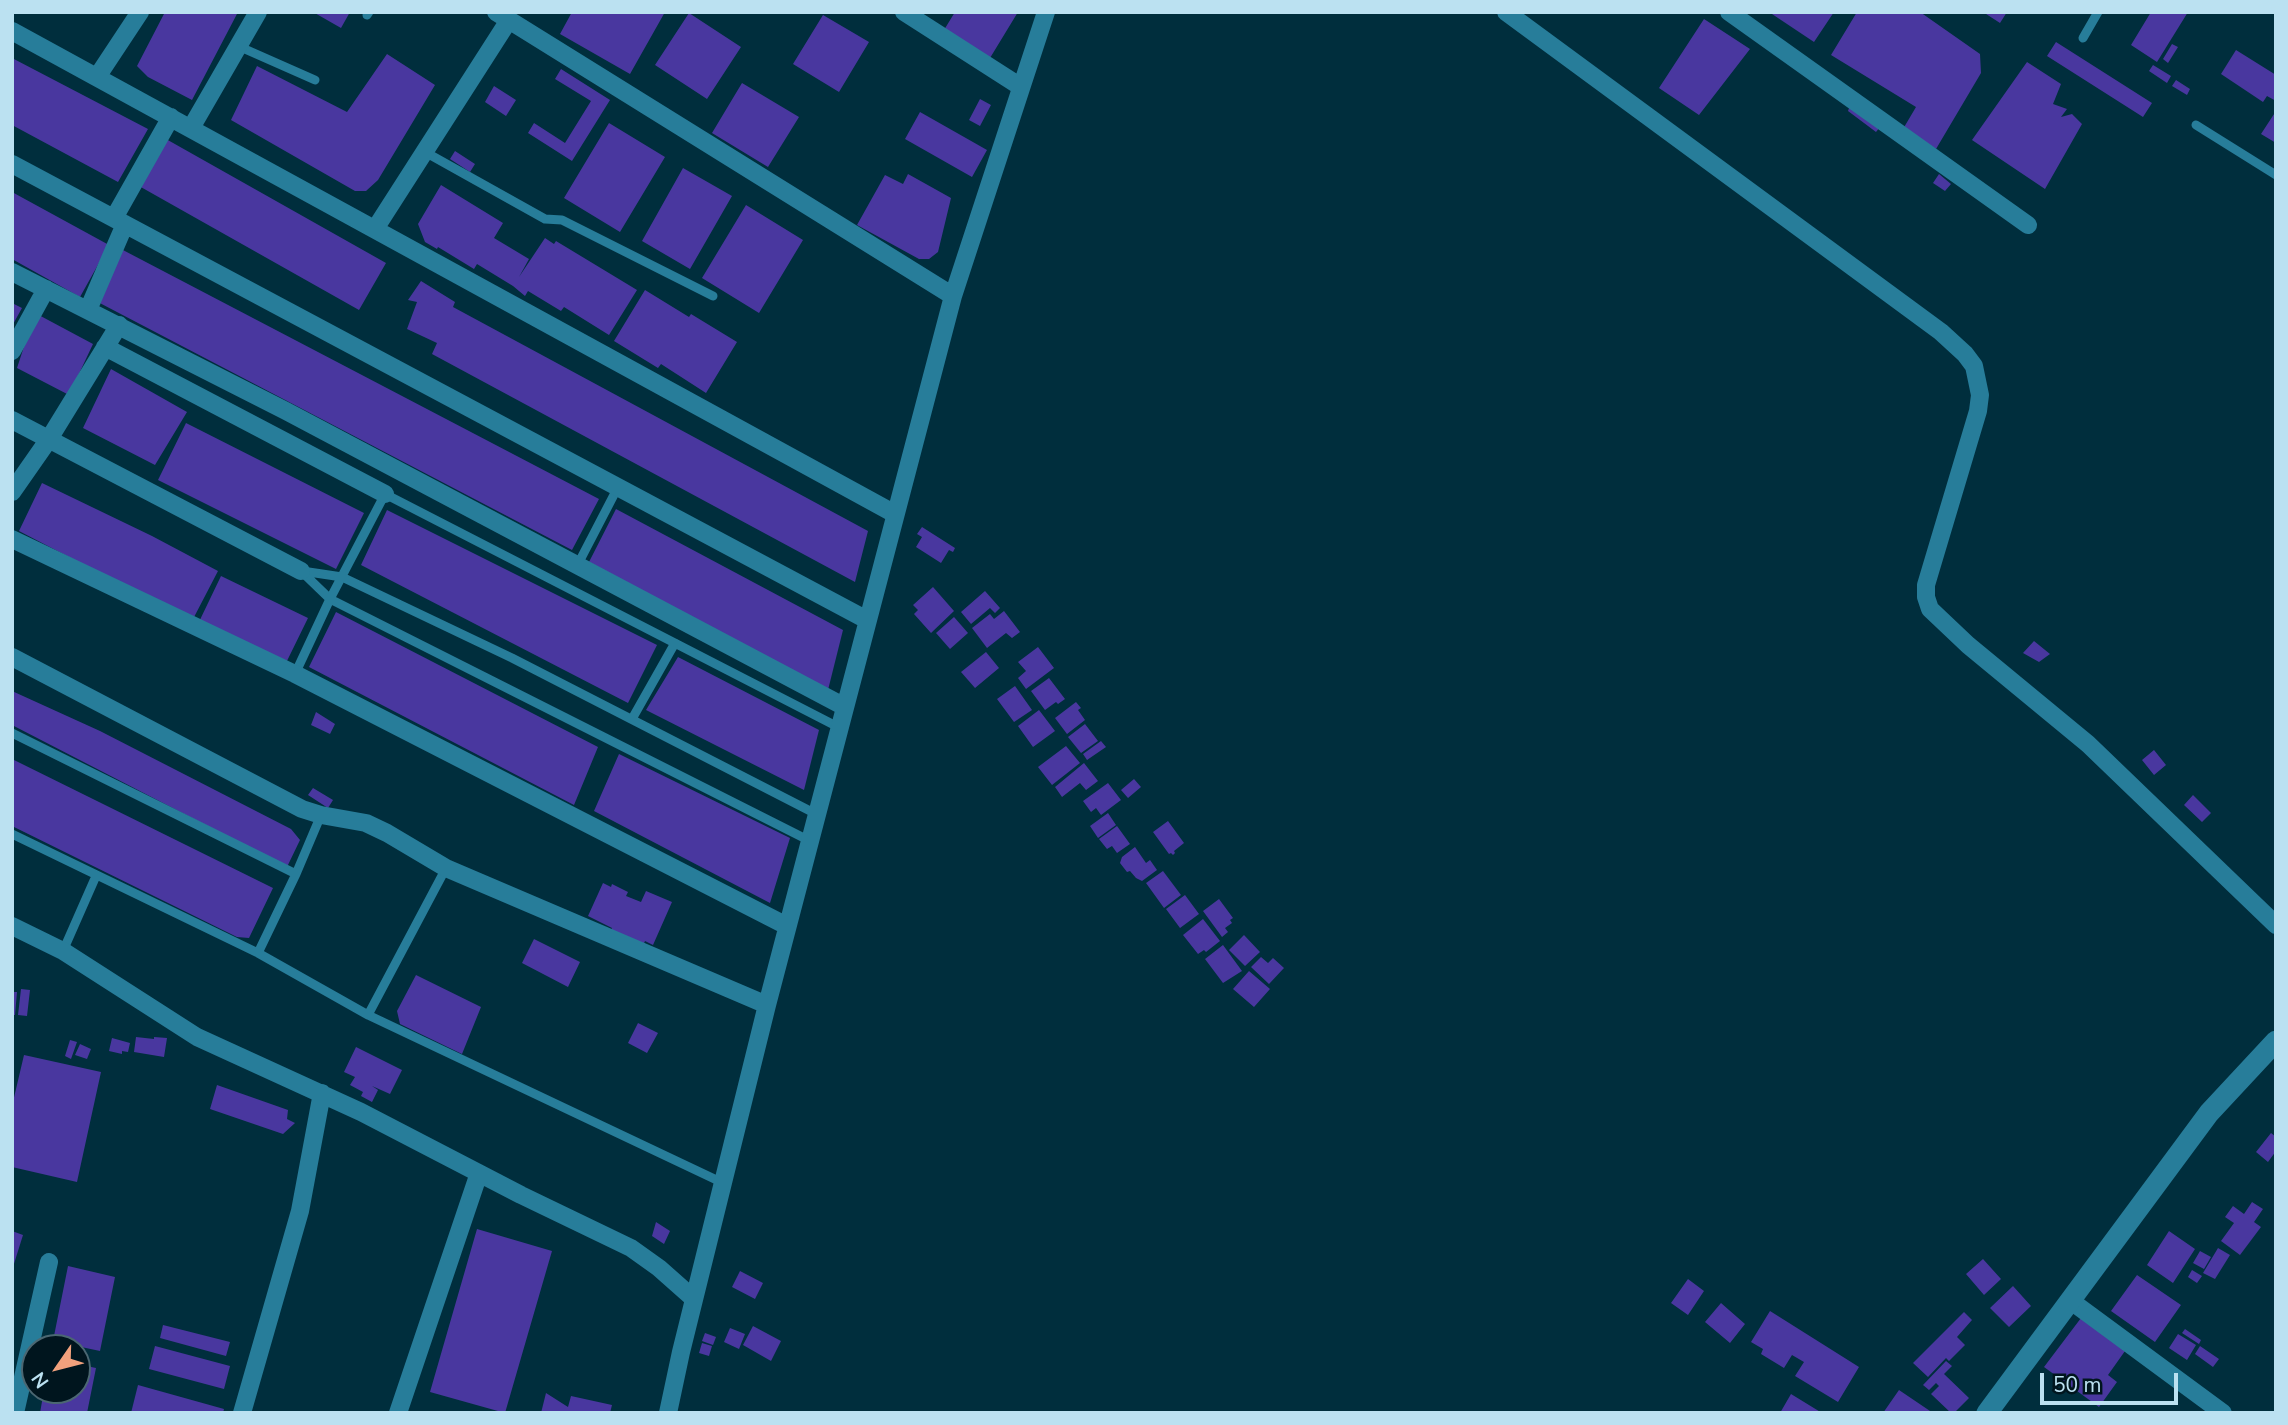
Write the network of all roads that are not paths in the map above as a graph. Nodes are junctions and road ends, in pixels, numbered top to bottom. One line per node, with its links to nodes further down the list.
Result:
1 (140, 12): 12 (street)
2 (258, 12): 11 (street)
3 (904, 12): 14 (street)
4 (1046, 12): 14 (street)
5 (1506, 12): 58 (street)
6 (1729, 12): 22 (street)
7 (2098, 12): 10 (lane)
8 (503, 16): 18 (street); 27 (street)
9 (12, 31): 12 (street)
10 (2083, 38)
11 (238, 46): 13 (lane); 17 (street)
12 (97, 76): 15 (street)
13 (315, 80)
14 (1021, 87): 27 (street)
15 (171, 117): 17 (street); 21 (street)
16 (2196, 125): 20 (lane)
17 (191, 128): 23 (street)
18 (425, 152): 23 (street); 26 (lane)
19 (12, 164): 21 (street)
20 (2276, 175)
21 (120, 221): 28 (street); 34 (street)
22 (2028, 225)
23 (375, 229): 37 (street)
24 (12, 272): 25 (street)
25 (46, 289): 28 (street); 31 (street)
26 (713, 296)
27 (953, 296): 37 (street)
28 (88, 310): 29 (street)
29 (119, 325): 30 (street); 39 (street)
30 (105, 347): 33 (street); 36 (street)
31 (12, 351)
32 (12, 420): 33 (street)
33 (49, 439): 35 (street); 40 (street)
34 (618, 487): 39 (lane); 43 (street)
35 (12, 492)
36 (385, 494): 41 (lane); 44 (lane)
37 (895, 514): 43 (street)
38 (12, 539): 46 (street)
39 (577, 566): 47 (street)
40 (301, 571): 41 (lane); 42 (lane)
41 (342, 577): 42 (lane); 48 (lane)
42 (330, 598): 46 (lane); 54 (lane)
43 (867, 620): 47 (street)
44 (675, 643): 48 (lane); 49 (lane)
45 (12, 657): 52 (street)
46 (295, 674): 60 (street)
47 (845, 707): 49 (street)
48 (632, 719): 51 (lane)
49 (840, 728): 51 (street)
50 (12, 733): 56 (lane)
51 (818, 815): 54 (street)
52 (320, 816): 55 (street); 56 (lane)
53 (12, 834): 57 (lane)
54 (810, 841): 60 (street)
55 (446, 868): 63 (street); 64 (lane)
56 (296, 874): 62 (lane)
57 (96, 876): 61 (lane); 62 (lane)
58 (2276, 925)
59 (12, 926): 61 (street)
60 (787, 926): 63 (street)
61 (63, 951): 66 (street)
62 (258, 953): 64 (lane)
63 (767, 1005): 68 (street)
64 (368, 1015): 68 (lane)
65 (2276, 1041): 71 (street)
66 (323, 1093): 67 (street); 73 (street)
67 (479, 1173): 70 (street); 74 (street)
68 (723, 1183): 70 (street)
69 (49, 1262): 72 (street)
70 (694, 1299): 75 (street)
71 (2071, 1301): 76 (street); 77 (street)
72 (15, 1413)
73 (242, 1413)
74 (398, 1413)
75 (668, 1413)
76 (1987, 1413)
77 (2223, 1413)

